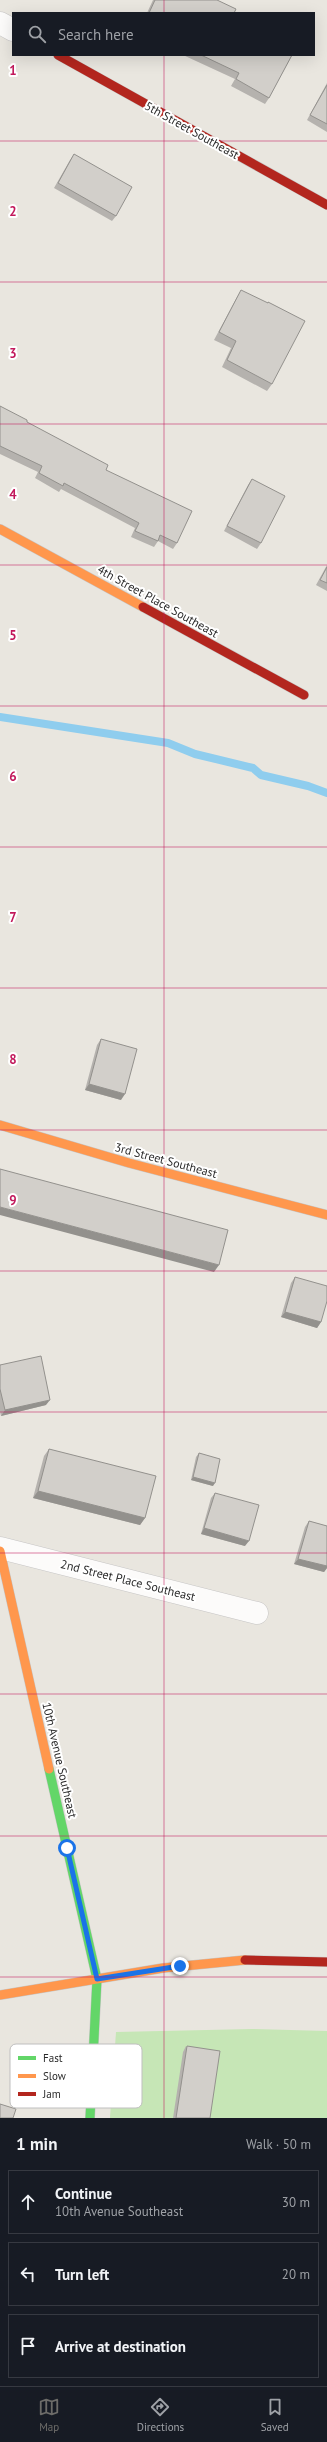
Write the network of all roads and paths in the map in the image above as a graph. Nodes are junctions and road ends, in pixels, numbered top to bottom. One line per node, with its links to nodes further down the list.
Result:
1 (0, 22): 2 (street)
2 (12, 29)
3 (60, 56): 4 (street, 5th Street Southeast)
4 (327, 205)
5 (0, 528): 6 (street, 4th Street Place Southeast)
6 (304, 695)
7 (0, 1125): 8 (street, 3rd Street Southeast)
8 (327, 1215)
9 (0, 1550): 10 (street, 2nd Street Place Southeast); 12 (street, 10th Avenue Southeast)
10 (257, 1613)
11 (327, 1962): 12 (street)
12 (97, 1979): 13 (street); 14 (street, 10th Avenue Southeast)
13 (0, 1995)
14 (94, 2044)
15 (91, 2108): 16 (street, 10th Avenue Southeast)
16 (90, 2118)

